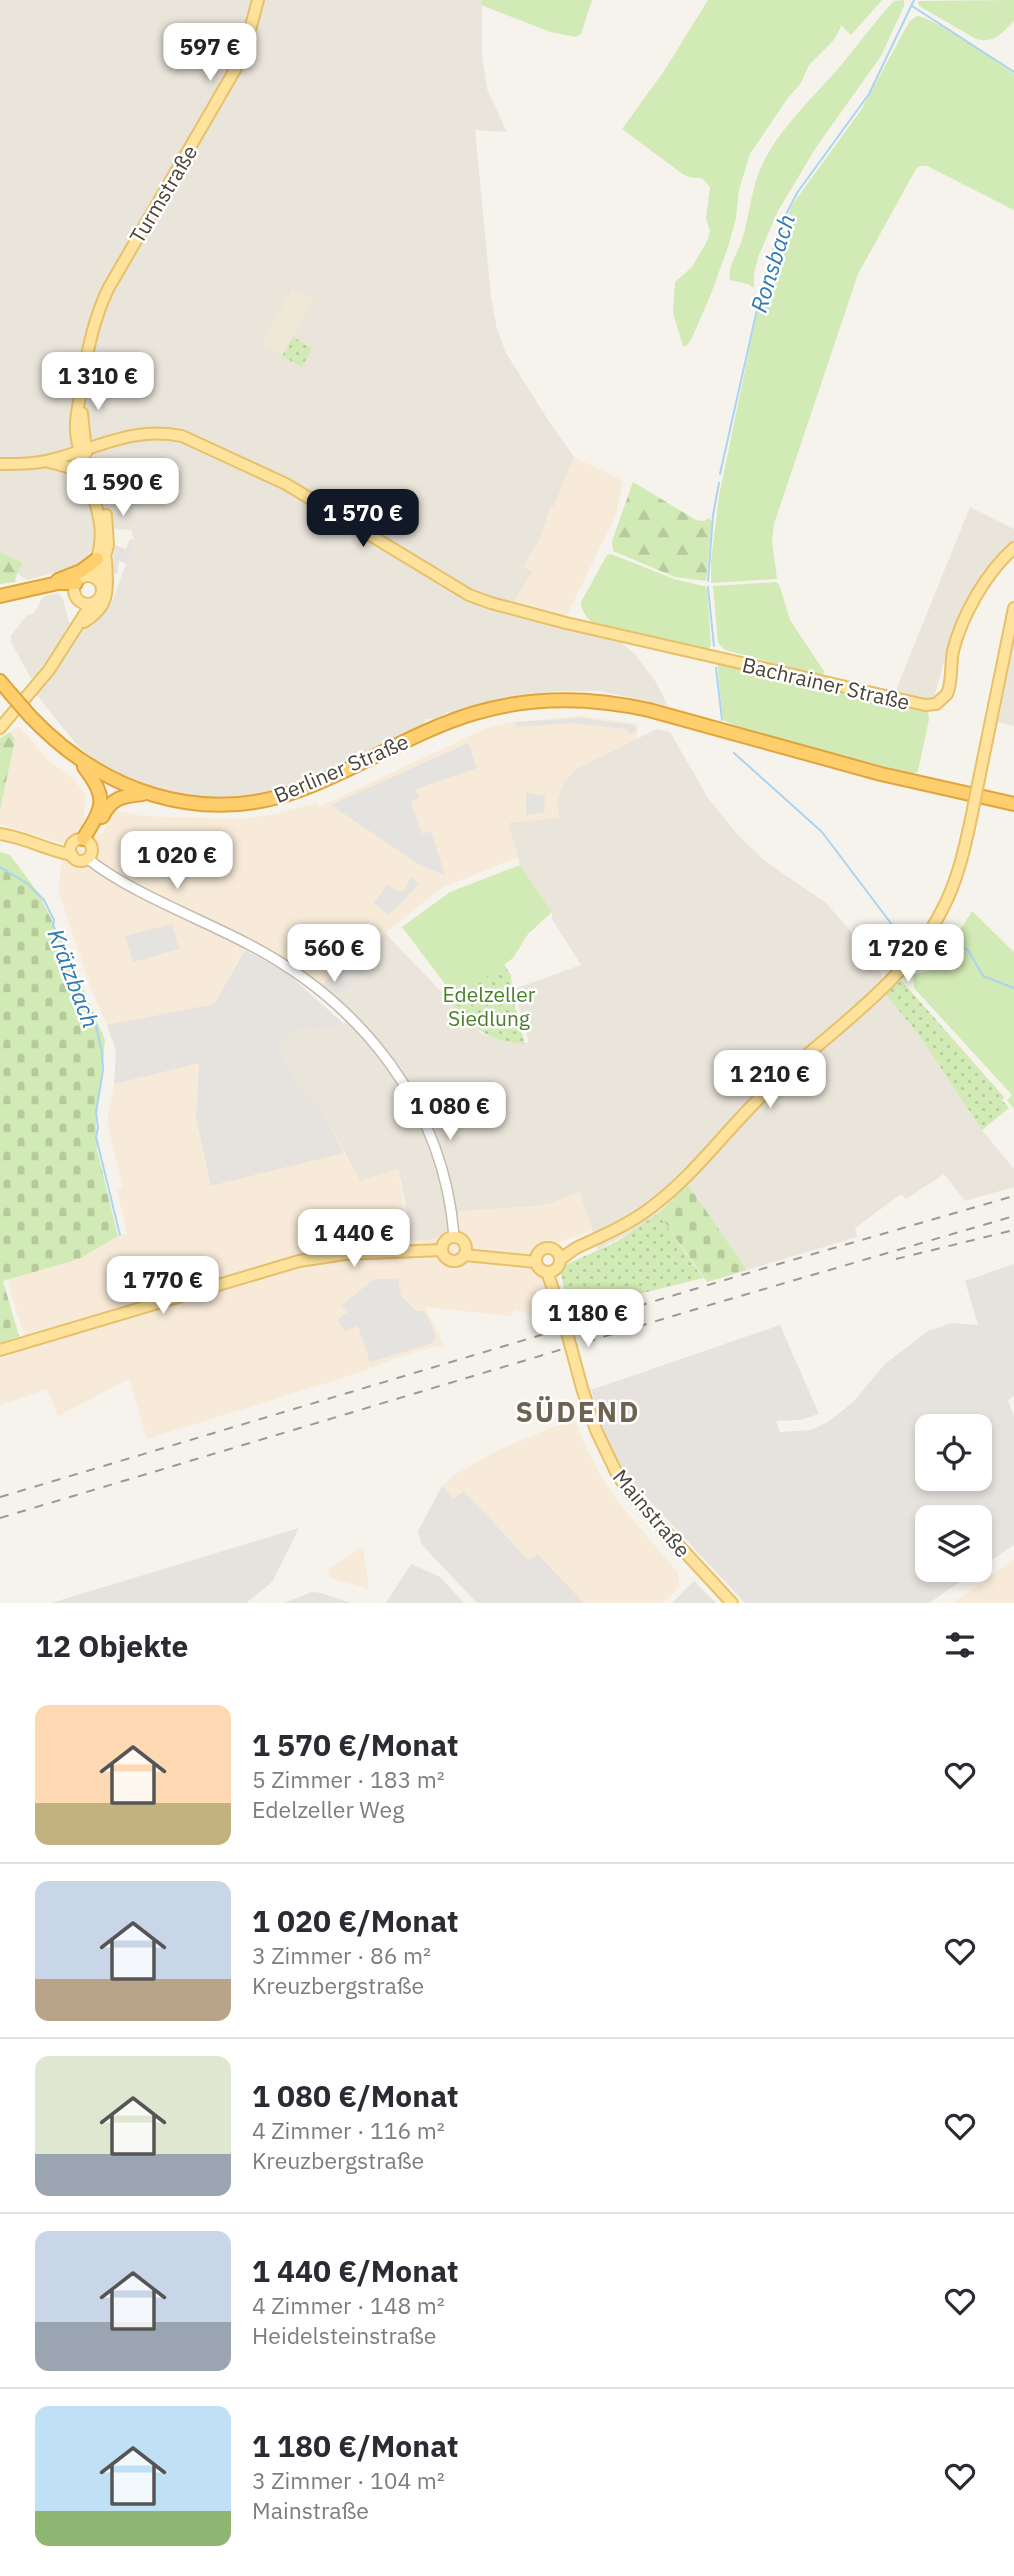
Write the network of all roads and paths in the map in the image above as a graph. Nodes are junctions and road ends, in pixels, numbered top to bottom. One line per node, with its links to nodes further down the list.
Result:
1 (258, 0): 2 (main road, Turmstraße)
2 (83, 449): 3 (main road); 5 (main road, Turmstraße); 6 (main road, Bachrainer Straße); 7 (main road, Turmstraße)
3 (46, 461): 4 (main road); 5 (main road)
4 (0, 464)
5 (88, 475): 7 (main road, Turmstraße)
6 (1014, 548)
7 (101, 558): 8 (main road, Turmstraße); 9 (highway); 14 (main road)
8 (93, 578): 10 (main road); 12 (main road, Turmstraße)
9 (45, 587): 10 (highway); 11 (highway)
10 (76, 592): 12 (main road); 14 (main road)
11 (0, 597)
12 (91, 604): 14 (main road)
13 (1014, 608): 26 (main road, bridge)
14 (78, 627): 16 (main road)
15 (0, 681): 17 (highway, Berliner Straße, bridge)
16 (2, 726)
17 (79, 761): 18 (highway, Berliner Straße); 21 (highway)
18 (147, 794): 19 (highway, Berliner Straße); 21 (highway)
19 (1014, 804)
20 (0, 834): 21 (main road)
21 (79, 846): 22 (main road); 22 (main road)
22 (88, 859): 23 (street)
23 (454, 1236): 24 (main road); 25 (main road)
24 (442, 1250): 25 (main road); 29 (main road)
25 (466, 1252): 27 (main road)
26 (559, 1255): 27 (main road); 28 (main road)
27 (536, 1258): 28 (main road)
28 (550, 1272): 30 (main road, Mainstraße, bridge)
29 (0, 1350)
30 (732, 1603)

